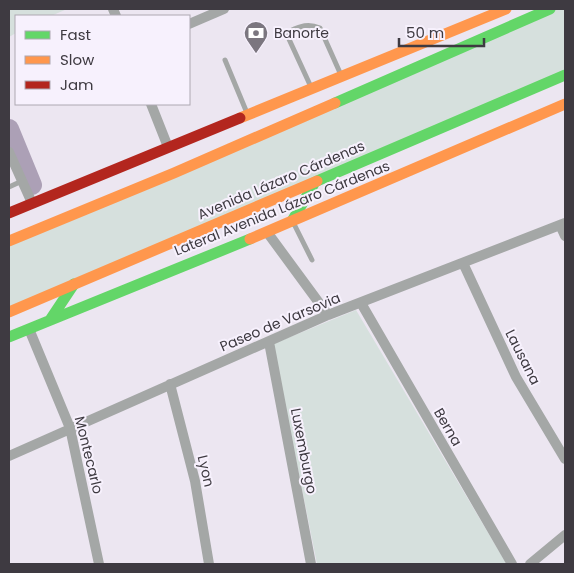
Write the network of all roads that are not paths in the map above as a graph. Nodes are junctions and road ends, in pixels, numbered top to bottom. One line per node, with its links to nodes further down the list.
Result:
1 (224, 9): 4 (street)
2 (550, 9): 23 (main road)
3 (501, 10): 7 (main road)
4 (190, 24)
5 (225, 60): 11 (lane)
6 (565, 75): 15 (main road, Avenida Lázaro Cárdenas)
7 (342, 77): 8 (main road); 8 (lane)
8 (312, 89): 11 (main road)
9 (565, 104): 19 (main road, Lateral Avenida Lázaro Cárdenas)
10 (151, 105): 12 (street)
11 (248, 116): 12 (main road)
12 (168, 147): 17 (main road)
13 (9, 152): 14 (street)
14 (22, 181): 16 (lane); 17 (street)
15 (314, 182): 19 (main road); 26 (main road, Avenida Lázaro Cárdenas)
16 (9, 187)
17 (32, 203): 18 (main road)
18 (9, 213)
19 (292, 221): 21 (main road, Lateral Avenida Lázaro Cárdenas); 24 (lane)
20 (562, 224): 22 (street); 25 (street, Paseo de Varsovia)
21 (267, 232): 29 (street); 30 (main road, Lateral Avenida Lázaro Cárdenas)
22 (565, 236)
23 (9, 241)
24 (312, 260)
25 (463, 263): 27 (street, Paseo de Varsovia); 37 (street, Lausana)
26 (74, 284): 28 (main road, Avenida Lázaro Cárdenas); 30 (main road)
27 (361, 303): 29 (street, Paseo de Varsovia); 42 (street, Berna)
28 (9, 312)
29 (328, 315): 33 (street, Paseo de Varsovia)
30 (50, 320): 31 (main road, Lateral Avenida Lázaro Cárdenas)
31 (29, 329): 32 (main road, Lateral Avenida Lázaro Cárdenas); 35 (street, Montecarlo)
32 (9, 337)
33 (269, 342): 34 (street, Paseo de Varsovia); 41 (street, Luxemburgo)
34 (170, 384): 35 (street, Paseo de Varsovia); 40 (street, Lyon)
35 (70, 428): 36 (street, Paseo de Varsovia); 39 (street, Montecarlo)
36 (9, 456)
37 (565, 460)
38 (565, 535): 43 (street)
39 (99, 564)
40 (209, 564)
41 (312, 564)
42 (512, 564)
43 (530, 564)

